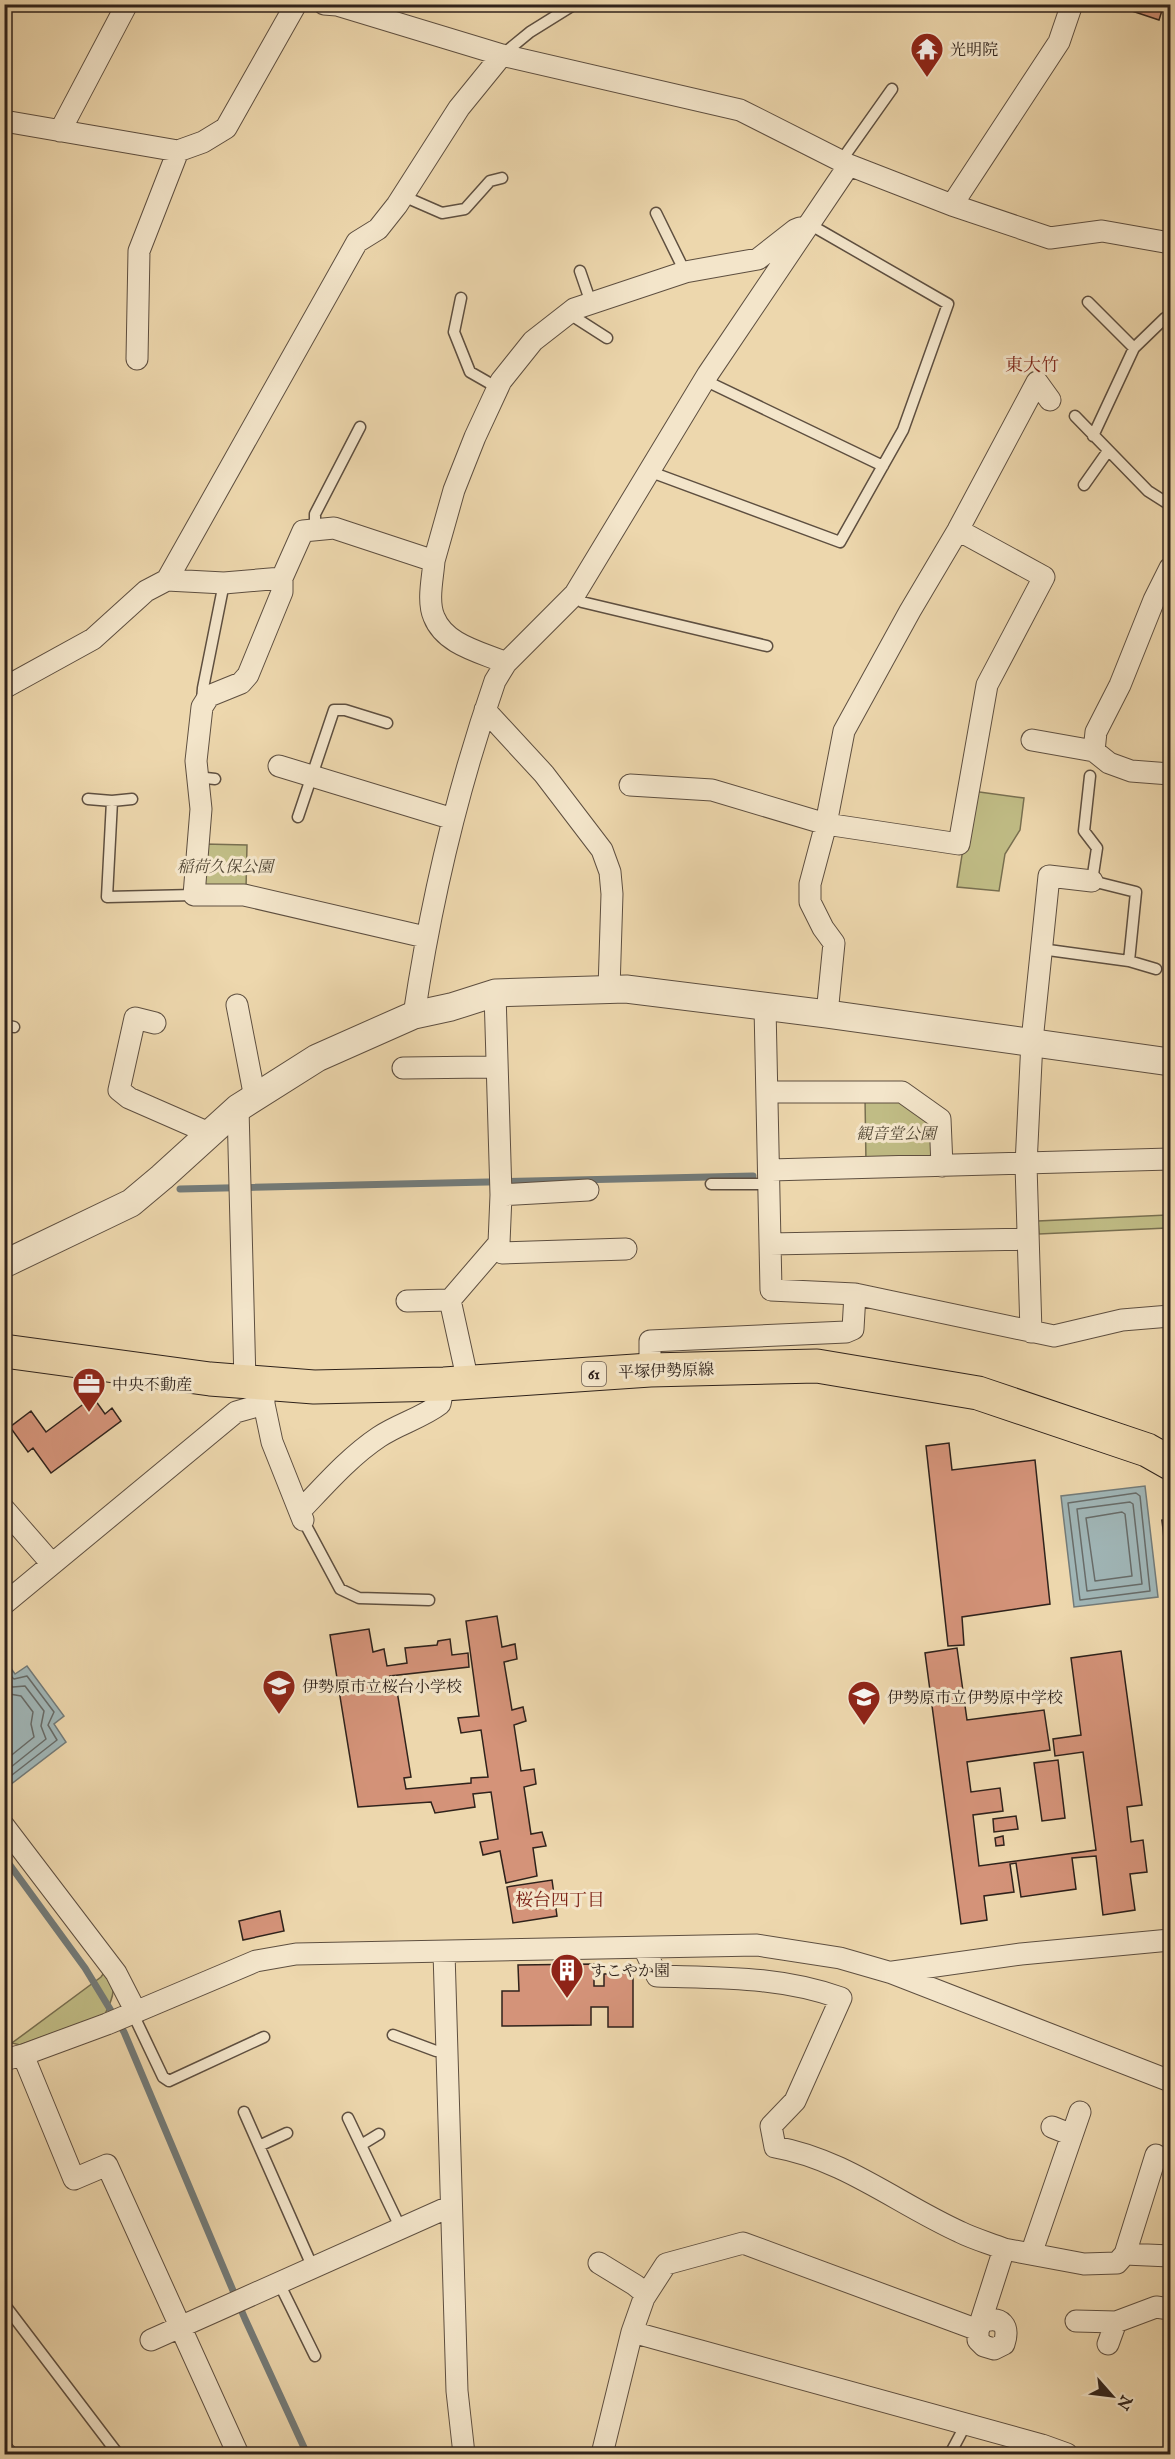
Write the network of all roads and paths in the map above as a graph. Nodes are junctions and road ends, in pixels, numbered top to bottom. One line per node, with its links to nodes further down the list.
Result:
1 (127, 4): 9 (street)
2 (296, 4): 10 (street)
3 (324, 4): 6 (street)
4 (575, 4): 6 (lane)
5 (1072, 4): 14 (street)
6 (502, 55): 11 (street); 13 (street)
7 (892, 89): 11 (lane)
8 (4, 121): 9 (street)
9 (60, 131): 10 (street)
10 (178, 151): 27 (street)
11 (845, 163): 14 (street); 16 (street)
12 (502, 178): 13 (lane)
13 (403, 196): 44 (street)
14 (952, 205): 17 (street)
15 (656, 213): 19 (lane)
16 (809, 224): 19 (street); 28 (street); 35 (lane)
17 (1170, 243)
18 (580, 271): 22 (lane)
19 (685, 272): 22 (street)
20 (462, 298): 29 (lane)
21 (1088, 302): 26 (lane)
22 (591, 303): 23 (street)
23 (568, 313): 25 (lane); 29 (street)
24 (1166, 318): 26 (lane)
25 (607, 338)
26 (1134, 348): 33 (lane)
27 (137, 359)
28 (704, 380): 35 (lane); 36 (street)
29 (498, 388): 41 (street)
30 (1050, 400): 40 (street)
31 (1075, 416): 33 (lane)
32 (360, 427): 39 (lane)
33 (1093, 436): 34 (lane)
34 (1108, 451): 37 (lane); 38 (lane)
35 (883, 466): 36 (lane)
36 (651, 472): 46 (street)
37 (1084, 485)
38 (1170, 505)
39 (315, 530): 41 (street); 43 (street)
40 (958, 530): 65 (street); 65 (street)
41 (434, 561): 48 (street)
42 (1170, 568): 54 (street)
43 (282, 578): 44 (street); 50 (street)
44 (167, 580): 49 (street)
45 (222, 593): 50 (lane)
46 (575, 594): 47 (lane); 48 (street)
47 (767, 646)
48 (506, 663): 51 (street)
49 (4, 688)
50 (202, 707): 67 (street)
51 (485, 710): 64 (street); 72 (street)
52 (387, 723): 58 (lane)
53 (1032, 740): 54 (street)
54 (1094, 751): 56 (street)
55 (279, 766): 58 (street)
56 (1170, 774)
57 (1090, 776): 66 (lane)
58 (312, 777): 63 (lane); 64 (street)
59 (630, 785): 65 (street)
60 (88, 799): 62 (lane)
61 (132, 799): 62 (lane)
62 (112, 801): 67 (lane)
63 (298, 817)
64 (453, 819): 68 (street)
65 (826, 824): 76 (street)
66 (1092, 881): 69 (street); 70 (lane)
67 (194, 895): 68 (street)
68 (425, 937): 77 (street)
69 (1041, 949): 70 (lane); 79 (street)
70 (1129, 961): 71 (lane)
71 (1156, 969)
72 (609, 989): 73 (street); 75 (street)
73 (495, 993): 77 (street); 82 (street)
74 (237, 1005): 84 (street)
75 (765, 1007): 76 (street); 83 (street)
76 (827, 1014): 79 (street)
77 (414, 1015): 84 (street)
78 (139, 1019): 85 (street)
79 (1032, 1041): 80 (street); 87 (street)
80 (1170, 1062)
81 (403, 1068): 82 (street)
82 (497, 1069): 92 (street)
83 (767, 1092): 88 (street); 89 (street)
84 (247, 1103): 85 (street); 106 (street)
85 (209, 1133): 97 (street)
86 (1170, 1160): 87 (street)
87 (1026, 1165): 88 (street); 93 (street)
88 (942, 1166): 89 (street)
89 (770, 1177): 90 (lane); 94 (street)
90 (711, 1184)
91 (588, 1190): 92 (street)
92 (501, 1195): 95 (street)
93 (1028, 1239): 94 (street); 102 (street)
94 (770, 1244): 98 (street)
95 (495, 1248): 96 (street); 99 (street)
96 (626, 1249)
97 (4, 1264)
98 (855, 1294): 102 (street); 104 (street)
99 (450, 1300): 100 (street); 105 (street)
100 (407, 1301)
101 (1170, 1317): 102 (street)
102 (1031, 1332)
103 (4, 1351): 106 (main road, 平塚伊勢原線 / 61)
104 (650, 1370): 105 (main road, 平塚伊勢原線 / 61); 107 (main road, 平塚伊勢原線 / 61)
105 (456, 1383): 106 (main road, 平塚伊勢原線 / 61); 109 (street)
106 (258, 1390): 109 (street); 110 (street)
107 (1170, 1463)
108 (4, 1509): 110 (street)
109 (301, 1516): 111 (lane)
110 (52, 1564): 112 (street)
111 (429, 1600)
112 (4, 1604)
113 (4, 1826): 118 (street)
114 (1170, 1940): 117 (street)
115 (644, 1948): 116 (street); 117 (street); 136 (street)
116 (444, 1952): 118 (street); 121 (street)
117 (892, 1972): 123 (street)
118 (135, 2013): 120 (lane); 122 (street)
119 (393, 2035): 121 (lane)
120 (264, 2037)
121 (447, 2051): 134 (street)
122 (14, 2058): 148 (street)
123 (1170, 2081)
124 (244, 2112): 132 (lane)
125 (1080, 2112): 130 (street)
126 (348, 2118): 131 (lane)
127 (1052, 2127): 130 (street)
128 (287, 2133): 132 (lane)
129 (379, 2134): 131 (lane)
130 (1072, 2135): 137 (street)
131 (361, 2145): 135 (lane)
132 (259, 2146): 141 (lane)
133 (1156, 2155): 138 (street)
134 (451, 2206): 135 (street); 156 (street)
135 (401, 2229): 141 (street)
136 (1004, 2249): 137 (street); 143 (street)
137 (1031, 2254): 138 (street)
138 (1125, 2254): 139 (street)
139 (1170, 2256)
140 (599, 2263): 143 (street)
141 (313, 2268): 142 (street)
142 (279, 2283): 148 (street); 152 (lane)
143 (646, 2295): 149 (street)
144 (4, 2304): 154 (lane)
145 (1170, 2309): 147 (street)
146 (1076, 2321): 147 (street)
147 (1116, 2322): 151 (street)
148 (179, 2328): 150 (street); 155 (street)
149 (632, 2332): 153 (street); 157 (street)
150 (151, 2340)
151 (1108, 2344)
152 (315, 2356)
153 (966, 2424): 158 (lane); 159 (street)
154 (118, 2454)
155 (238, 2454)
156 (464, 2454)
157 (602, 2454)
158 (950, 2454)
159 (1062, 2454)

